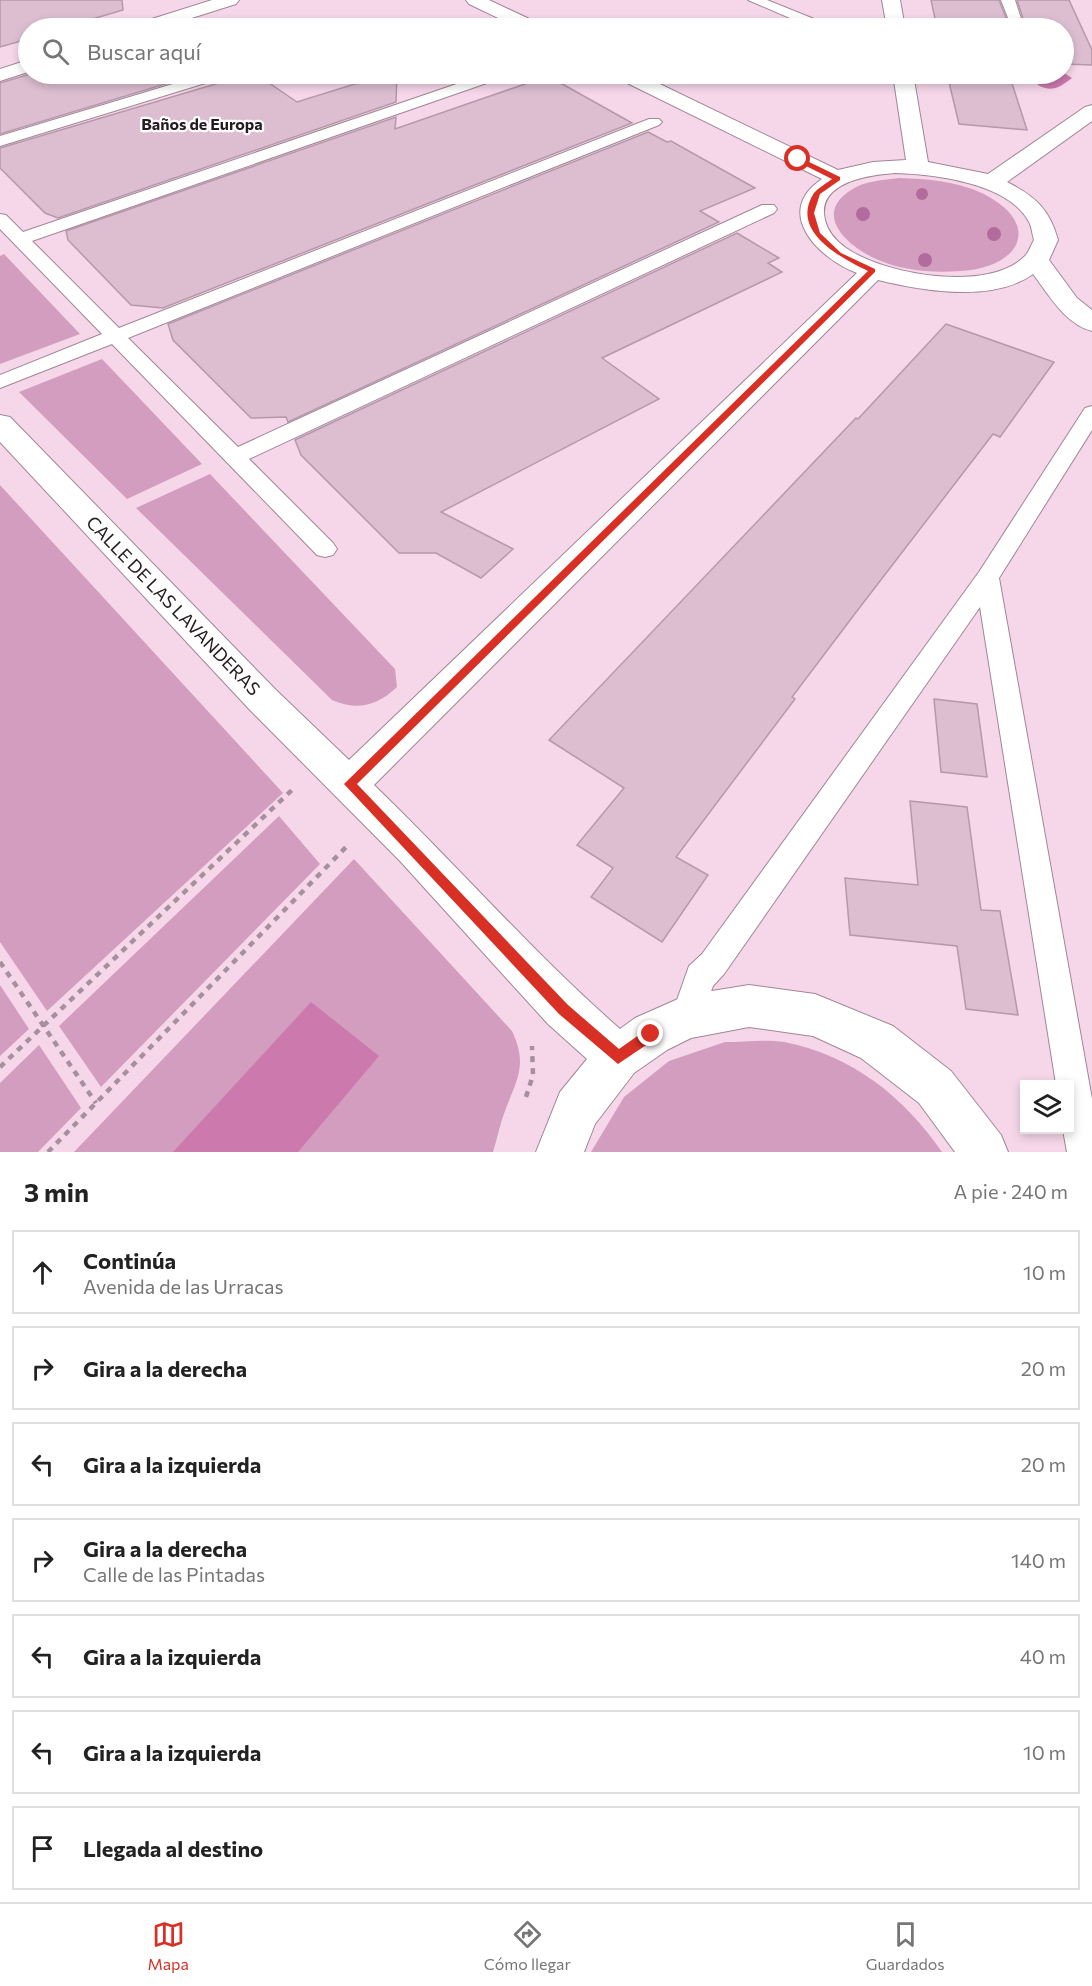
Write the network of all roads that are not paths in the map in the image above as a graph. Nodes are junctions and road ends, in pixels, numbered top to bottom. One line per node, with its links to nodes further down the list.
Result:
1 (230, 0): 6 (street)
2 (475, 0): 7 (street)
3 (754, 0): 8 (lane)
4 (891, 0): 9 (street)
5 (1008, 0): 10 (lane)
6 (174, 18)
7 (512, 18)
8 (799, 18)
9 (894, 18)
10 (1014, 18)
11 (18, 69): 12 (street)
12 (0, 75)
13 (187, 84): 19 (lane)
14 (470, 84): 25 (lane)
15 (644, 84): 21 (street)
16 (905, 84): 20 (street)
17 (1092, 111): 22 (street)
18 (654, 122): 31 (lane)
19 (0, 141)
20 (918, 166): 21 (street); 22 (street)
21 (837, 178): 27 (street)
22 (990, 183): 26 (street)
23 (768, 209): 35 (lane)
24 (0, 219): 25 (lane)
25 (21, 239): 31 (lane)
26 (1036, 260): 28 (street); 29 (street)
27 (873, 271): 28 (street); 38 (street)
28 (1004, 278): 29 (street)
29 (1068, 303): 30 (street)
30 (1092, 323)
31 (115, 336): 32 (lane); 35 (lane)
32 (0, 382)
33 (1092, 413): 37 (lane)
34 (0, 423): 38 (street, CALLE DE LAS LAVANDERAS)
35 (235, 457): 36 (lane)
36 (325, 549)
37 (987, 578): 39 (lane); 43 (lane)
38 (350, 784): 40 (street, CALLE DE LAS LAVANDERAS)
39 (687, 1017): 40 (street); 42 (street)
40 (618, 1057): 41 (street)
41 (560, 1152)
42 (984, 1152)
43 (1084, 1152)

